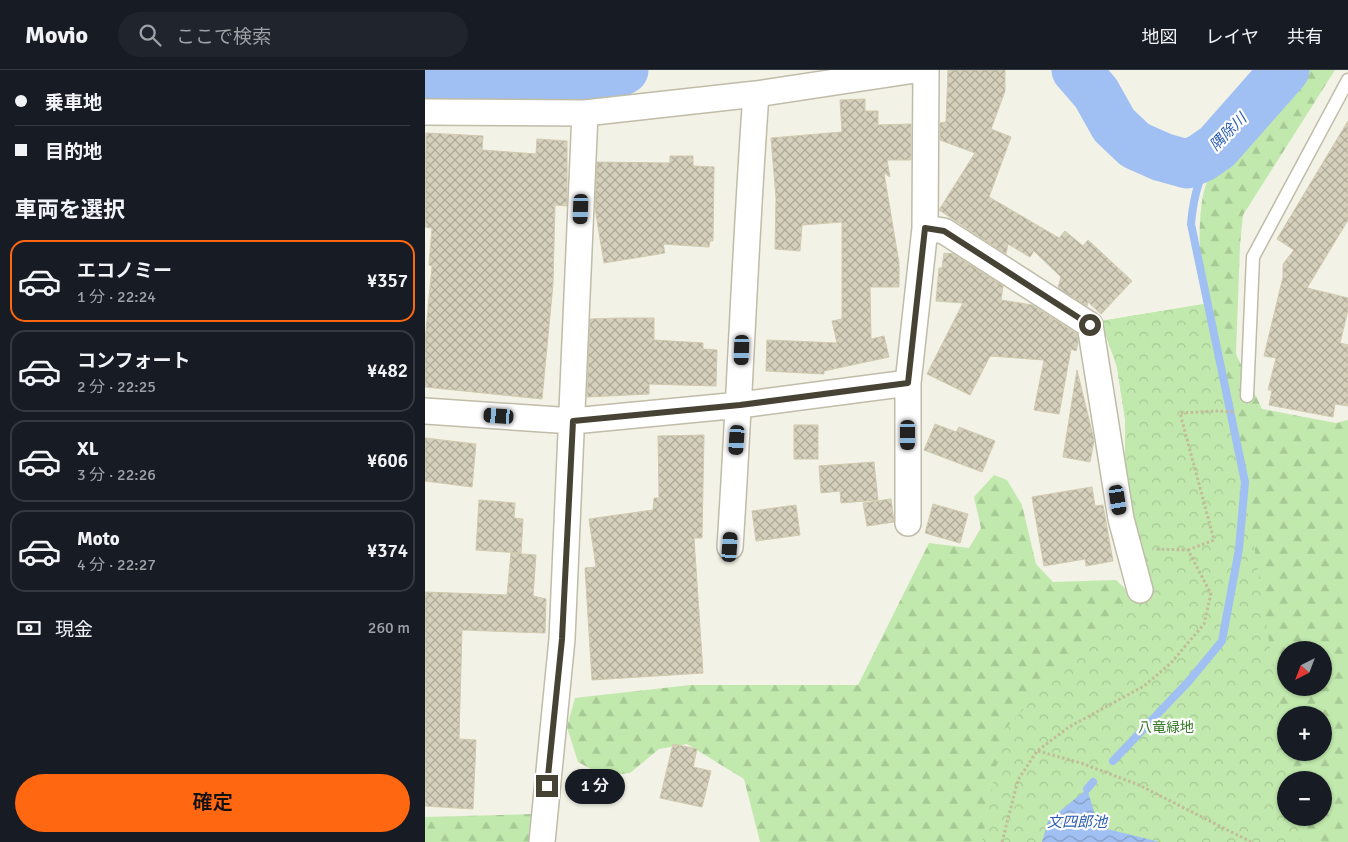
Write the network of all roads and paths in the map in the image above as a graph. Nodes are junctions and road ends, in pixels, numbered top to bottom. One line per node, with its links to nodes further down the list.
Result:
1 (915, 70): 4 (street)
2 (926, 70): 7 (street)
3 (1348, 80): 9 (lane)
4 (756, 94): 6 (street); 10 (street)
5 (425, 112): 6 (street)
6 (585, 113): 13 (street)
7 (925, 228): 8 (street); 17 (street)
8 (908, 383): 10 (street); 14 (street)
9 (1247, 396)
10 (740, 405): 13 (street); 15 (street)
11 (425, 411): 13 (street)
12 (1235, 412): 16 (path)
13 (573, 421): 20 (street)
14 (908, 523)
15 (730, 547)
16 (1188, 550): 17 (path); 19 (path)
17 (1129, 551): 18 (street)
18 (1140, 590)
19 (1037, 751): 21 (path); 22 (path)
20 (542, 842)
21 (1002, 842)
22 (1251, 842)

